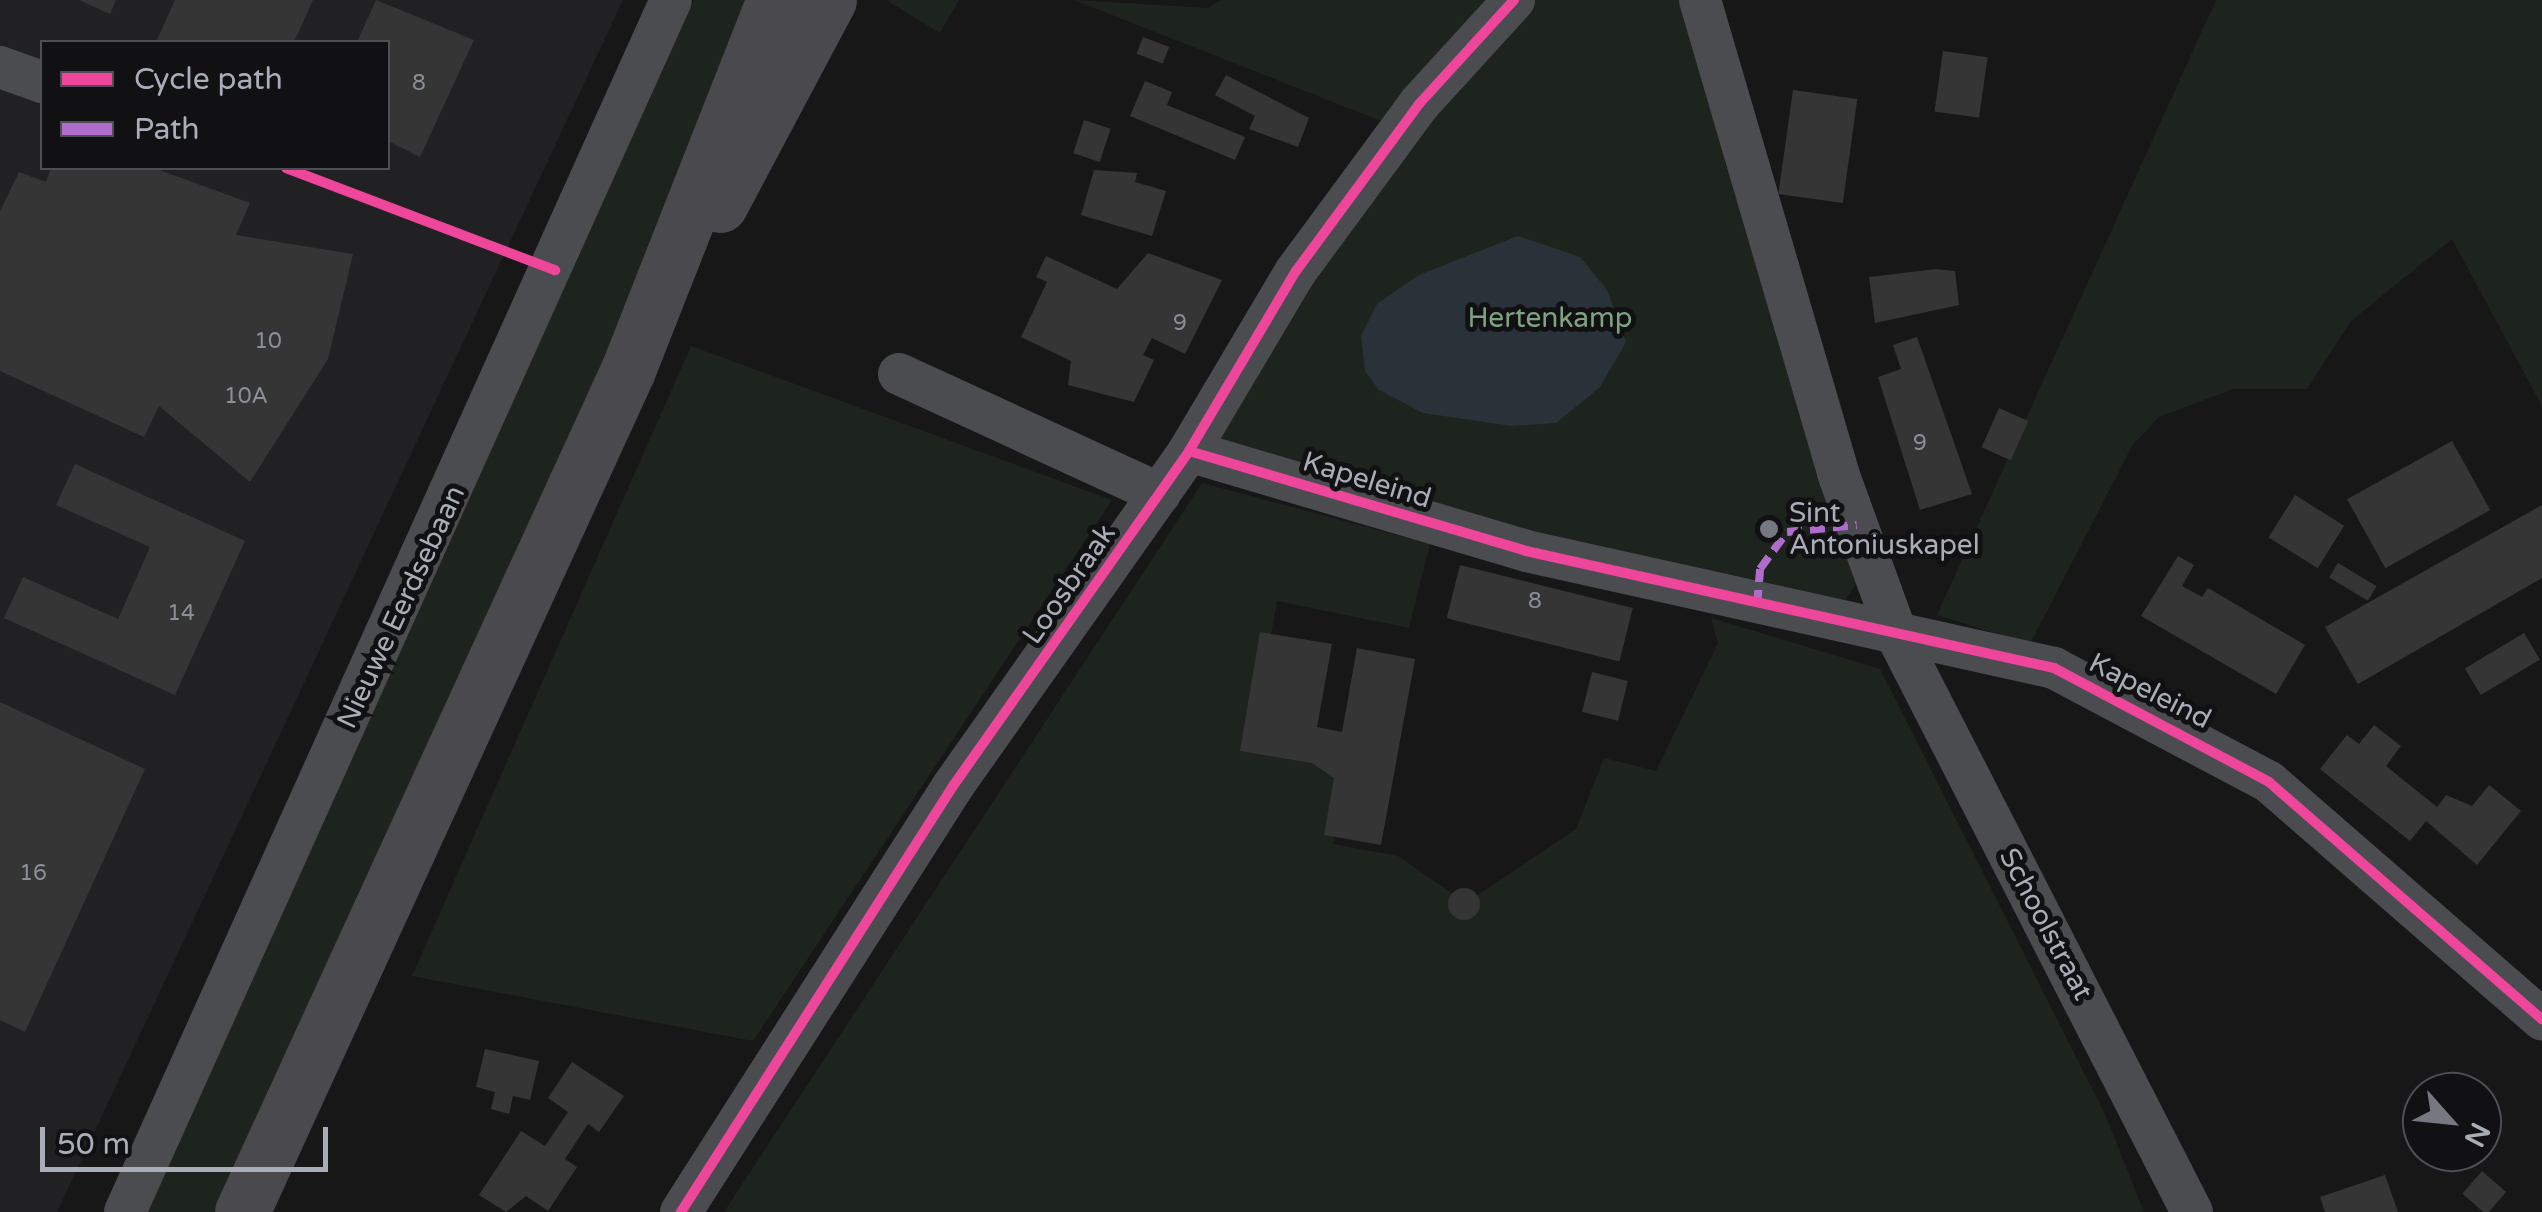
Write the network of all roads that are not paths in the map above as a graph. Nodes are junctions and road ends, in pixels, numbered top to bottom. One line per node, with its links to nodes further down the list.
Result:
1 (671, 0): 14 (street, Nieuwe Eerdsebaan)
2 (774, 0): 8 (main road)
3 (829, 0): 8 (main road)
4 (1514, 0): 10 (street, Loosbraak)
5 (1700, 0): 12 (street)
6 (0, 66): 7 (street)
7 (40, 81)
8 (628, 370): 15 (main road)
9 (899, 374): 11 (street)
10 (1189, 451): 11 (street, Loosbraak); 12 (street, Kapeleind)
11 (1160, 494): 16 (street, Loosbraak)
12 (1898, 638): 13 (street, Kapeleind); 17 (street, Schoolstraat)
13 (2542, 1019)
14 (125, 1212)
15 (242, 1212)
16 (681, 1212)
17 (2192, 1212)

